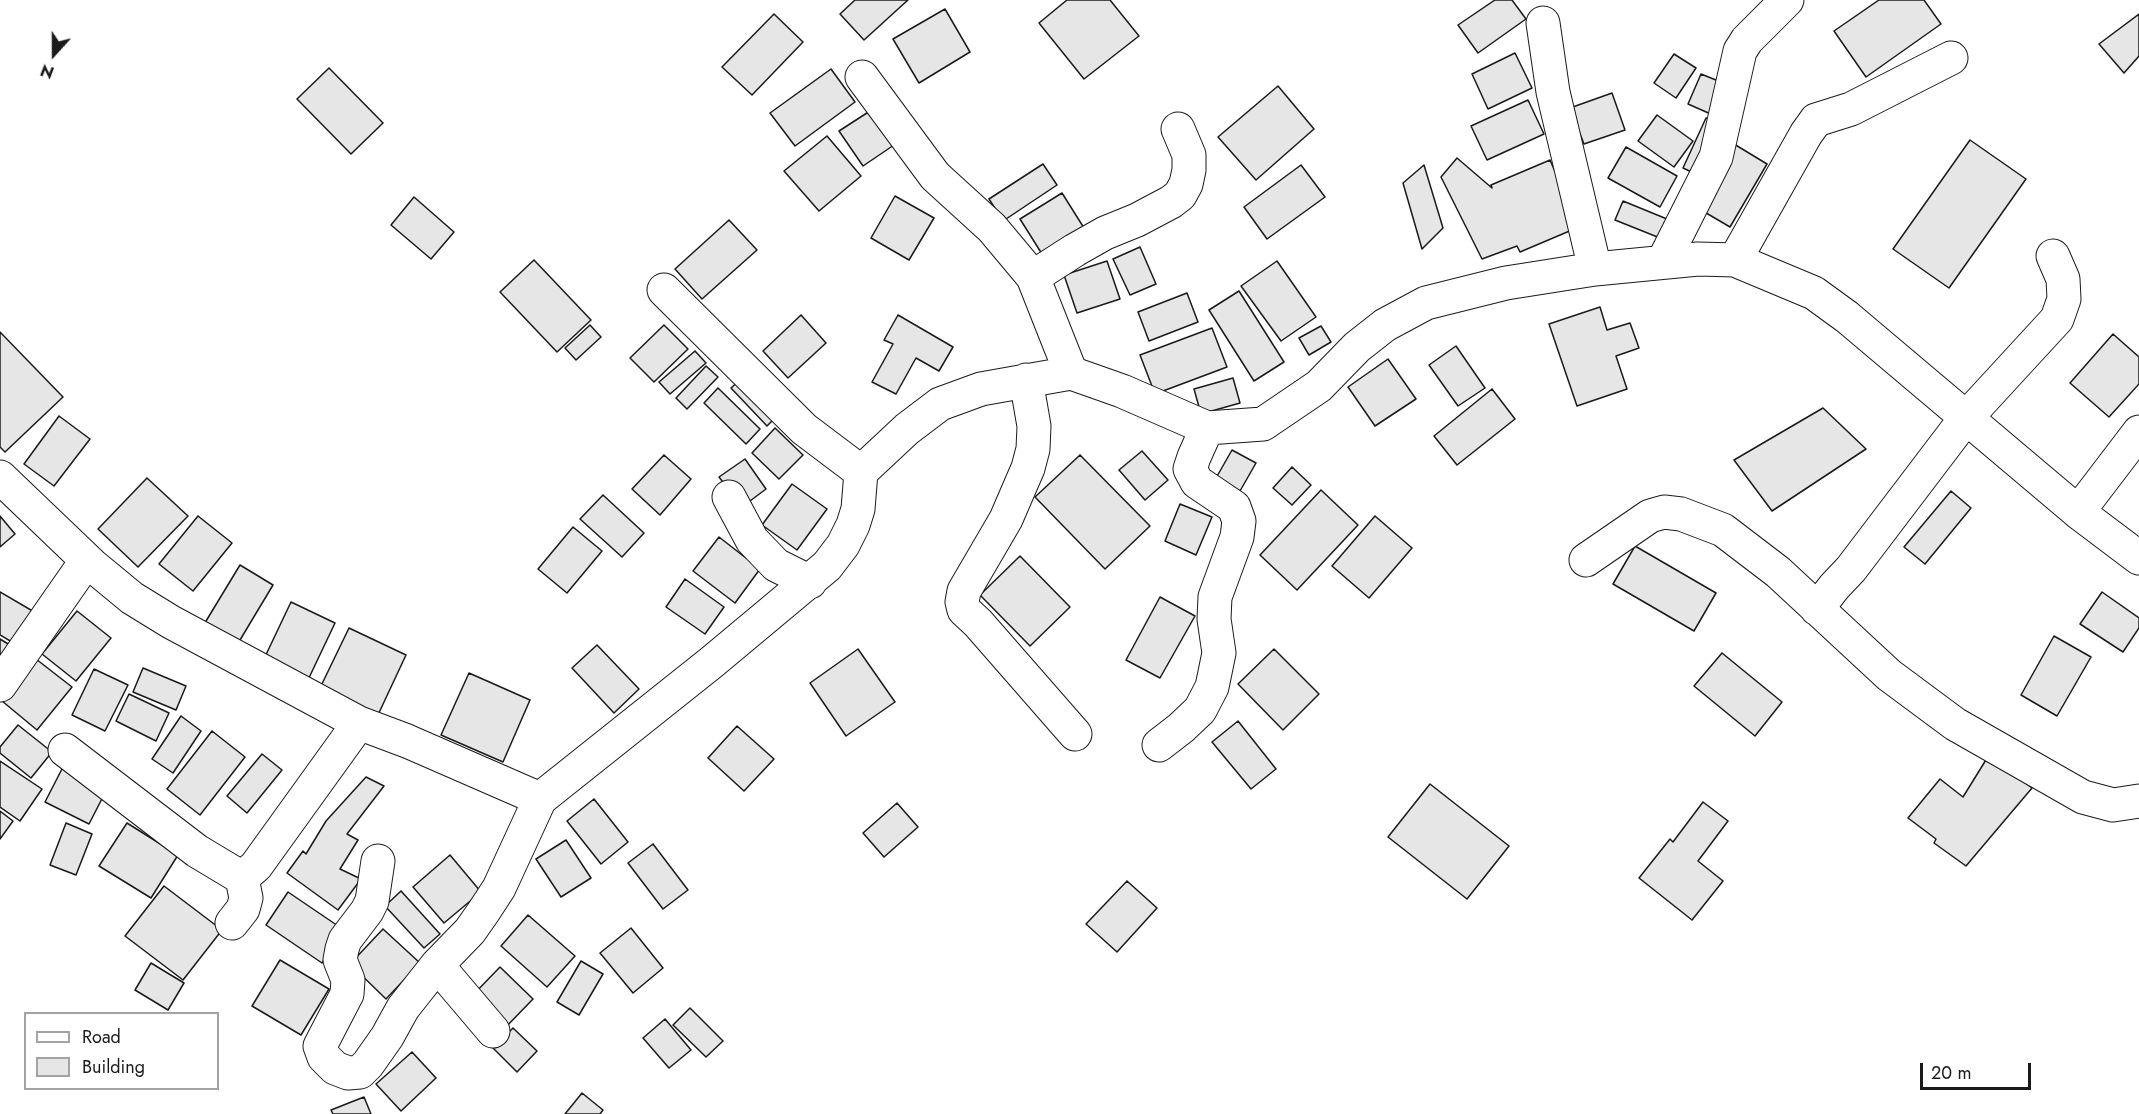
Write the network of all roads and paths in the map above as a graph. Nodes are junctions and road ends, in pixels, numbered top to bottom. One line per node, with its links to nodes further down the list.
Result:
1 (1787, 0): 8 (street)
2 (1543, 23): 9 (street)
3 (1951, 58): 7 (street)
4 (862, 77): 10 (street)
5 (1178, 129): 10 (street)
6 (2053, 256): 14 (street)
7 (1735, 260): 8 (street); 14 (street)
8 (1663, 262): 9 (street)
9 (1595, 269): 15 (street)
10 (1033, 277): 12 (street)
11 (664, 290): 17 (street)
12 (1071, 373): 13 (street); 15 (street)
13 (1026, 380): 17 (street); 28 (street)
14 (1965, 419): 20 (street); 25 (street)
15 (1207, 428): 29 (street)
16 (2139, 432): 20 (street)
17 (861, 472): 24 (street)
18 (0, 477): 22 (street)
19 (729, 497): 24 (street)
20 (2078, 512): 21 (street)
21 (2139, 558)
22 (87, 560): 26 (street); 27 (street)
23 (1586, 560): 25 (street)
24 (810, 582): 31 (street)
25 (1817, 609): 32 (street)
26 (0, 685)
27 (359, 723): 31 (street); 34 (street)
28 (1075, 734)
29 (1159, 745)
30 (65, 750): 34 (street)
31 (540, 799): 36 (street)
32 (2139, 801)
33 (378, 861): 36 (street)
34 (242, 878): 35 (street)
35 (232, 923)
36 (437, 965): 37 (street)
37 (493, 1031)

